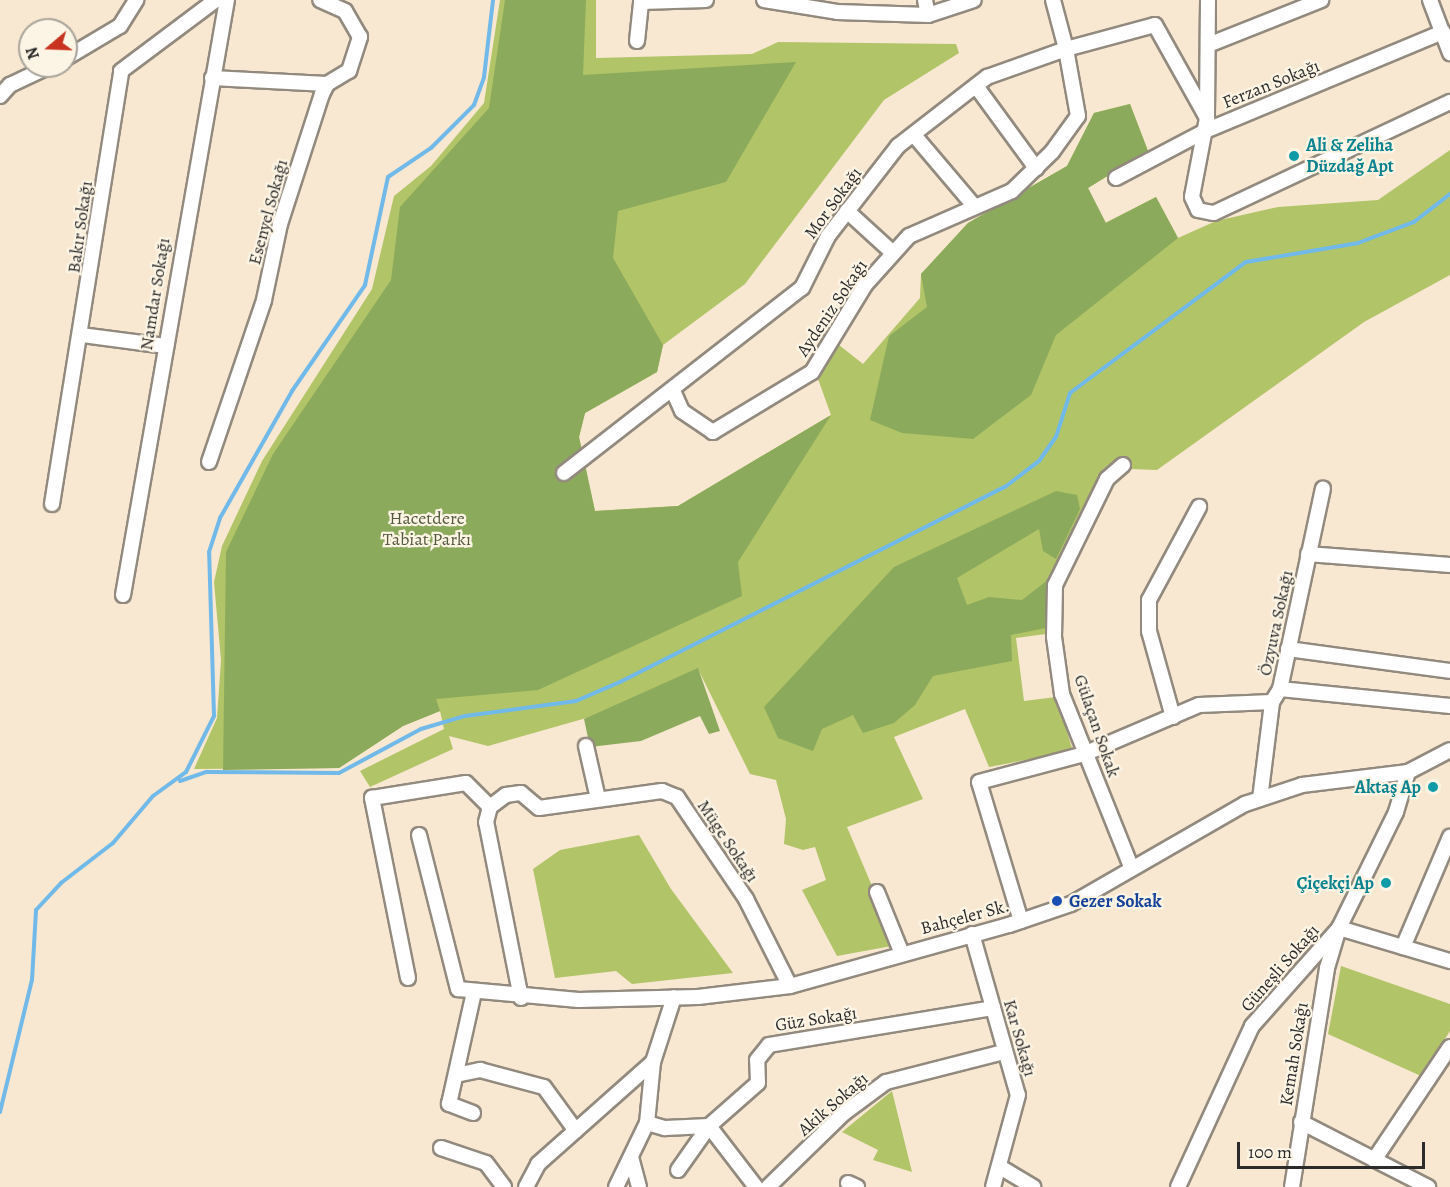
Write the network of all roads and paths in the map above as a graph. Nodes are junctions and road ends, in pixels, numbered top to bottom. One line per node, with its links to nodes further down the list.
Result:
1 (136, 0): 18 (street)
2 (216, 0): 33 (street, Bakır Sokağı)
3 (227, 0): 21 (street, Namdar Sokağı)
4 (320, 0): 22 (street)
5 (705, 0): 15 (street)
6 (764, 0): 13 (street)
7 (924, 0): 13 (street)
8 (974, 0): 13 (street)
9 (1053, 0): 17 (street, Aydeniz Sokağı)
10 (1208, 0): 16 (street)
11 (1321, 0): 16 (street)
12 (1430, 0): 14 (street)
13 (928, 15)
14 (1443, 32): 19 (street); 26 (street, Ferzan Sokağı)
15 (637, 40)
16 (1208, 45): 26 (street)
17 (1066, 49): 23 (street, Mor Sokağı); 26 (street, Mor Sokağı); 28 (street, Aydeniz Sokağı)
18 (78, 51)
19 (1450, 53)
20 (25, 78): 24 (street)
21 (212, 78): 22 (street); 34 (street, Namdar Sokağı)
22 (327, 84): 36 (street, Esenyel Sokağı)
23 (976, 86): 27 (street, Mor Sokağı); 28 (street)
24 (0, 96)
25 (1450, 102): 26 (street)
26 (1206, 124): 29 (street, Ferzan Sokağı)
27 (914, 135): 30 (street); 31 (street, Mor Sokağı)
28 (1036, 168): 30 (street, Aydeniz Sokağı)
29 (1116, 178)
30 (975, 207): 32 (street, Aydeniz Sokağı)
31 (847, 211): 32 (street); 35 (street, Mor Sokağı)
32 (893, 254): 35 (street, Aydeniz Sokağı)
33 (82, 335): 34 (street); 40 (street, Bakır Sokağı)
34 (166, 346): 44 (street, Namdar Sokağı)
35 (673, 391): 38 (street, Mor Sokağı)
36 (209, 462)
37 (1123, 465): 53 (street, Gülaçan Sokak)
38 (564, 473)
39 (1323, 489): 42 (street, Özyuva Sokağı)
40 (52, 504)
41 (1199, 507): 50 (street)
42 (1308, 554): 43 (street); 45 (street, Özyuva Sokağı)
43 (1450, 566)
44 (123, 596)
45 (1288, 649): 46 (street); 47 (street, Özyuva Sokağı)
46 (1450, 670)
47 (1280, 689): 48 (street, Özyuva Sokağı); 49 (street)
48 (1272, 702): 50 (street); 56 (street, Özyuva Sokağı)
49 (1450, 706)
50 (1173, 717): 53 (street)
51 (586, 746): 55 (street)
52 (1450, 750): 54 (street, Bahçeler Sk.)
53 (1084, 754): 60 (street, Gülaçan Sokak); 62 (street)
54 (1408, 772): 56 (street, Bahçeler Sk.); 63 (street, Güneşli Sokağı)
55 (598, 799): 57 (street, Müge Sokağı); 69 (street, Müge Sokağı)
56 (1260, 799): 60 (street, Bahçeler Sk.)
57 (490, 807): 68 (street); 72 (street)
58 (419, 835): 70 (street, Bahçeler Sk.)
59 (1450, 837): 65 (street)
60 (1132, 869): 62 (street, Bahçeler Sk.)
61 (876, 892): 66 (street)
62 (1021, 921): 64 (street, Bahçeler Sk.)
63 (1339, 928): 65 (street); 79 (street, Kemah Sokağı); 96 (street, Güneşli Sokağı)
64 (972, 934): 66 (street, Bahçeler Sk.); 73 (street, Kar Sokağı)
65 (1403, 947): 67 (street)
66 (902, 954): 69 (street, Bahçeler Sk.)
67 (1450, 961)
68 (408, 978)
69 (790, 986): 71 (street, Bahçeler Sk.)
70 (474, 992): 72 (street, Bahçeler Sk.); 77 (street)
71 (674, 997): 72 (street, Bahçeler Sk.); 76 (street)
72 (521, 998)
73 (993, 1008): 75 (street, Kar Sokağı); 81 (street, Güz Sokağı)
74 (1450, 1047): 85 (street)
75 (1004, 1052): 86 (street, Kar Sokağı); 93 (street, Akik Sokağı)
76 (653, 1062): 80 (street); 82 (street)
77 (456, 1075): 78 (street); 82 (street)
78 (473, 1113)
79 (1301, 1122): 85 (street); 97 (street, Kemah Sokağı)
80 (646, 1123): 81 (street); 84 (street)
81 (708, 1126): 87 (street, Güz Sokağı); 92 (street)
82 (576, 1131): 89 (street)
83 (441, 1148): 88 (street)
84 (631, 1157): 90 (street); 91 (street)
85 (1374, 1160): 98 (street)
86 (1000, 1167): 94 (street, Kar Sokağı); 95 (street)
87 (678, 1170)
88 (504, 1187)
89 (527, 1187)
90 (616, 1187)
91 (639, 1187)
92 (756, 1187)
93 (768, 1187)
94 (993, 1187)
95 (1033, 1187)
96 (1178, 1187)
97 (1292, 1187)
98 (1428, 1187)

